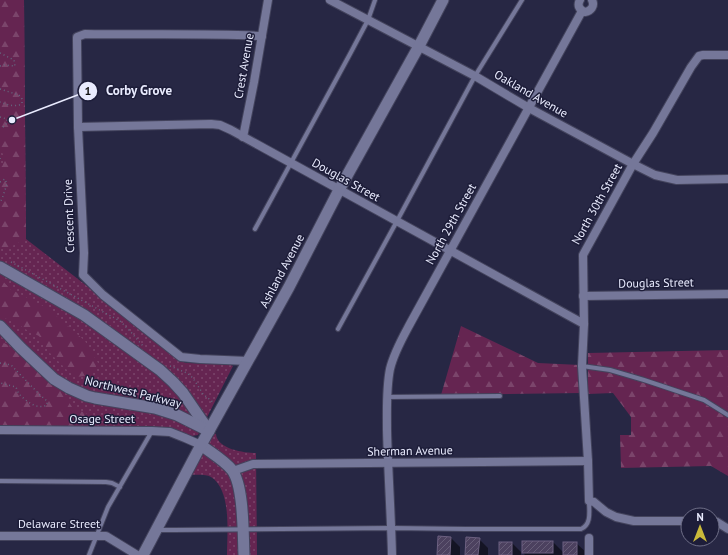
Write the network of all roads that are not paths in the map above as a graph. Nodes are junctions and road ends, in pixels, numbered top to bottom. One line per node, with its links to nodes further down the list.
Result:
1 (268, 0): 10 (street, Crest Avenue)
2 (330, 0): 9 (street, Oakland Avenue)
3 (375, 0): 9 (lane)
4 (443, 0): 11 (street, Ashland Avenue)
5 (522, 0): 13 (lane)
6 (580, 0): 8 (street)
7 (592, 0): 8 (street, North 29th Street)
8 (582, 11): 14 (street, North 29th Street)
9 (368, 20): 11 (street, Oakland Avenue); 17 (lane)
10 (262, 36): 15 (street, Crescent Drive); 16 (street, Crest Avenue)
11 (419, 46): 13 (street, Oakland Avenue); 20 (street, Ashland Avenue)
12 (725, 55): 18 (street, North 30th Street)
13 (475, 76): 14 (street, Oakland Avenue); 21 (lane)
14 (529, 108): 18 (street, Oakland Avenue); 23 (street, North 29th Street)
15 (78, 127): 16 (street, Douglas Street); 30 (street, Crescent Drive)
16 (243, 137): 17 (street, Douglas Street)
17 (291, 163): 20 (street, Douglas Street); 22 (lane)
18 (632, 164): 19 (street, Oakland Avenue); 26 (street, North 30th Street)
19 (728, 179)
20 (339, 190): 21 (street, Douglas Street); 30 (street, Ashland Avenue)
21 (397, 222): 23 (street, Douglas Street); 29 (lane)
22 (255, 229)
23 (450, 251): 27 (street, Douglas Street); 33 (street, North 29th Street)
24 (0, 267): 37 (street)
25 (728, 294): 26 (street, Douglas Street)
26 (583, 296): 27 (street, North 30th Street)
27 (584, 324): 31 (street, North 30th Street)
28 (0, 326): 37 (street, Northwest Parkway)
29 (338, 329)
30 (248, 360): 37 (street, Ashland Avenue)
31 (582, 366): 34 (lane); 39 (street, North 30th Street)
32 (500, 396): 33 (lane)
33 (387, 397): 40 (street, North 29th Street)
34 (728, 415)
35 (0, 430): 36 (street, Osage Street)
36 (152, 431): 38 (street, Osage Street); 43 (lane)
37 (209, 431): 38 (street, Ashland Avenue)
38 (201, 445): 41 (street); 48 (street, Ashland Avenue)
39 (588, 461): 40 (street, Sherman Avenue); 44 (street, North 30th Street)
40 (388, 463): 41 (street, Sherman Avenue); 46 (street, North 29th Street)
41 (233, 471): 47 (street)
42 (0, 481): 43 (lane)
43 (120, 487): 49 (lane)
44 (589, 501): 45 (street); 46 (lane)
45 (680, 521)
46 (392, 528): 47 (lane); 56 (street, North 29th Street)
47 (243, 529): 48 (lane); 55 (street)
48 (156, 530): 54 (street, Ashland Avenue)
49 (96, 535): 50 (street, Delaware Street); 52 (lane); 53 (street, Delaware Street)
50 (0, 536)
51 (589, 538): 57 (street)
52 (89, 555)
53 (137, 555)
54 (143, 555)
55 (244, 555)
56 (392, 555)
57 (589, 555)

